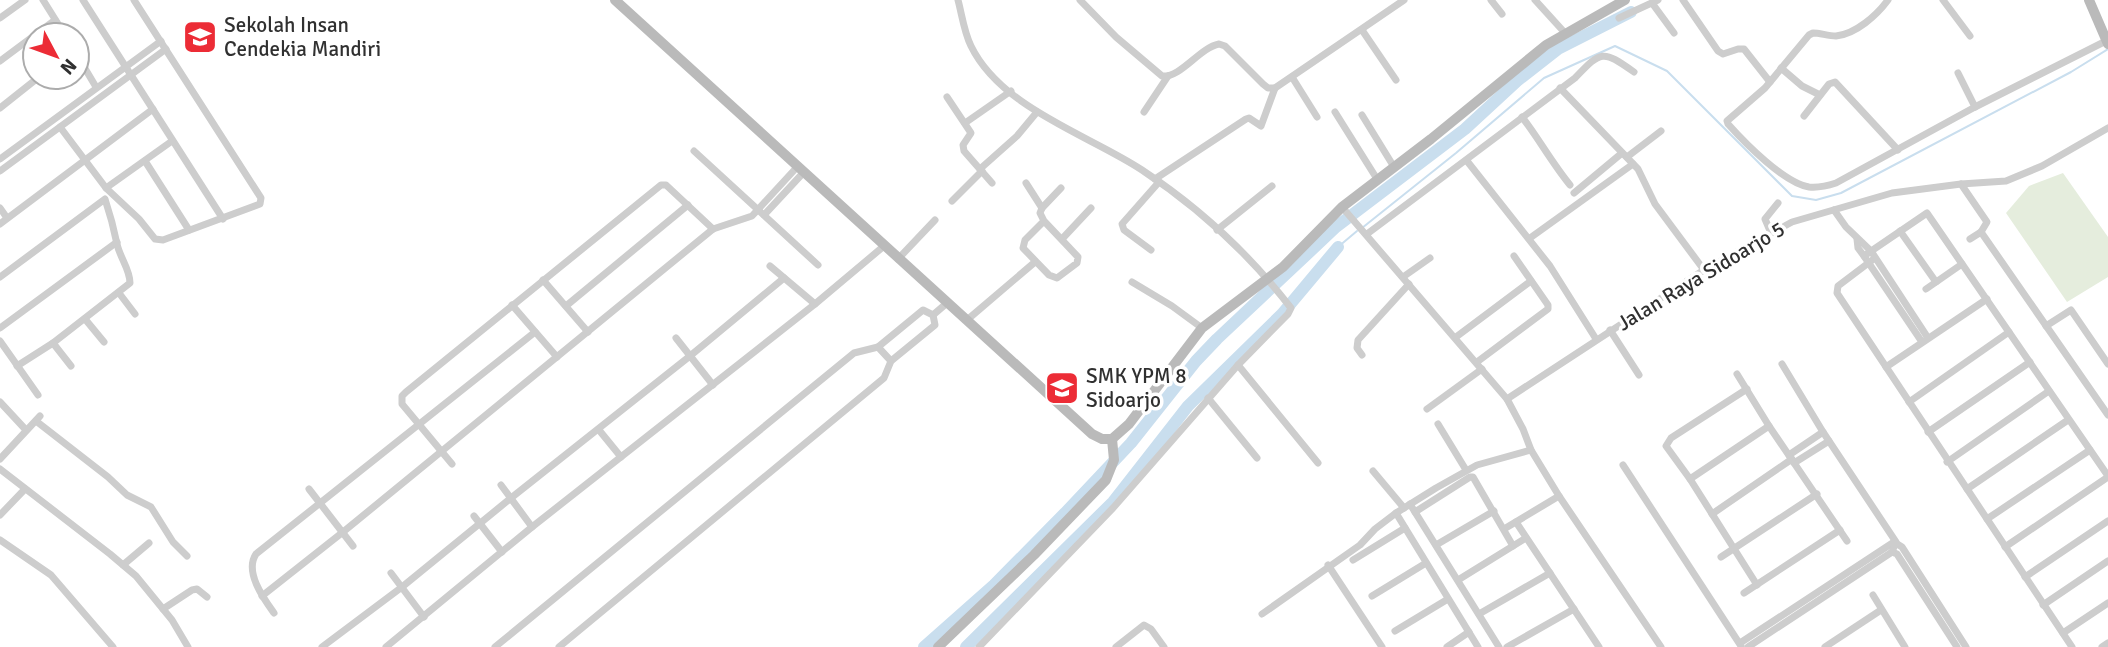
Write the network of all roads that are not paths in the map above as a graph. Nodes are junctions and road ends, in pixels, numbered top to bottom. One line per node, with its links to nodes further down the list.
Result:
1 (24, 0): 19 (street)
2 (43, 0): 21 (street)
3 (83, 0): 30 (street)
4 (134, 0): 26 (street)
5 (615, 0): 72 (main road)
6 (957, 0): 44 (street)
7 (1080, 0): 35 (street)
8 (1404, 0): 22 (street)
9 (1491, 0): 18 (street)
10 (1535, 0): 23 (street)
11 (1625, 0): 17 (main road)
12 (1683, 0): 39 (street)
13 (1888, 0): 31 (street)
14 (1943, 0): 25 (street)
15 (2090, 0): 27 (main road)
16 (1655, 1): 20 (street); 24 (street)
17 (1608, 4): 23 (main road)
18 (1502, 14)
19 (0, 18)
20 (1619, 18)
21 (55, 20): 29 (street)
22 (1362, 30): 36 (street); 38 (street)
23 (1565, 33): 71 (main road)
24 (1674, 33)
25 (1970, 36)
26 (161, 41): 28 (street); 30 (street)
27 (2108, 42): 47 (street)
28 (166, 49): 34 (street); 93 (street)
29 (0, 61)
30 (125, 67): 34 (street); 40 (street)
31 (1781, 68): 39 (street); 45 (street)
32 (1634, 72): 42 (street)
33 (1958, 73): 47 (street)
34 (130, 75): 49 (street); 58 (street)
35 (1168, 76): 41 (street); 51 (street)
36 (1292, 77): 41 (street); 55 (street)
37 (91, 79): 40 (street)
38 (1396, 80)
39 (1770, 82): 65 (street)
40 (96, 87): 61 (street)
41 (1275, 88): 76 (street)
42 (1560, 88): 56 (street); 66 (street)
43 (21, 91): 48 (street)
44 (1011, 91): 50 (street); 57 (street)
45 (1820, 95): 54 (street); 65 (street)
46 (947, 97): 57 (street)
47 (1975, 107): 65 (street)
48 (0, 108)
49 (153, 110): 62 (street); 68 (street)
50 (1037, 112): 73 (street); 76 (street)
51 (1143, 112)
52 (1335, 112): 75 (street)
53 (1362, 115): 71 (street)
54 (1804, 116)
55 (1317, 117)
56 (1522, 117): 66 (street); 70 (street)
57 (965, 123): 73 (street)
58 (60, 127): 63 (street); 68 (street)
59 (2108, 128): 79 (street, Jalan Raya Sidoarjo 5)
60 (1661, 131): 66 (street)
61 (32, 136): 63 (street); 67 (street)
62 (172, 141): 69 (street); 93 (street)
63 (38, 144): 74 (street)
64 (694, 150): 91 (street)
65 (1898, 150)
66 (1627, 158): 104 (street); 118 (street)
67 (0, 159)
68 (84, 160): 82 (street); 92 (street)
69 (145, 161): 82 (street); 98 (street)
70 (1466, 161): 101 (street); 104 (street)
71 (1394, 167): 75 (main road)
72 (801, 169): 91 (street); 108 (main road)
73 (981, 170): 77 (street); 83 (street)
74 (0, 171)
75 (1377, 179): 89 (main road)
76 (1157, 180): 99 (street); 109 (street)
77 (992, 183)
78 (1026, 183): 87 (street)
79 (1961, 184): 90 (street, Jalan Raya Sidoarjo 5); 102 (street)
80 (1272, 186): 99 (street)
81 (1061, 188): 87 (street)
82 (108, 194): 98 (street); 107 (street); 119 (street)
83 (952, 201)
84 (1778, 203): 103 (street)
85 (688, 205): 97 (street); 122 (street); 134 (street)
86 (0, 208): 92 (street)
87 (1042, 208): 95 (street)
88 (1091, 208): 105 (street)
89 (1343, 208): 101 (street); 125 (main road)
90 (1834, 210): 103 (street, Jalan Raya Sidoarjo 5); 111 (street)
91 (761, 212): 97 (street); 116 (street)
92 (7, 218): 96 (street)
93 (223, 219): 98 (street)
94 (934, 220): 113 (street)
95 (1044, 221): 105 (street); 114 (street)
96 (0, 224)
97 (713, 229): 144 (street)
98 (189, 230)
99 (1217, 230): 125 (street)
100 (1900, 231): 111 (street); 115 (street); 126 (street)
101 (1365, 232): 120 (street)
102 (1981, 232): 106 (street); 139 (street)
103 (1770, 233): 118 (street, Jalan Raya Sidoarjo 5)
104 (1530, 238): 148 (street)
105 (1062, 239): 114 (street)
106 (1970, 239)
107 (117, 242): 129 (street); 140 (street)
108 (884, 246): 113 (main road); 132 (street)
109 (1151, 250)
110 (1514, 256): 123 (street)
111 (1870, 257): 149 (street); 165 (street)
112 (1430, 258): 120 (street)
113 (898, 259): 131 (main road)
114 (1035, 262): 138 (street)
115 (1962, 264): 126 (street); 130 (street)
116 (818, 265)
117 (770, 266): 121 (street)
118 (1704, 270): 142 (street, Jalan Raya Sidoarjo 5)
119 (0, 277)
120 (1403, 277): 127 (street)
121 (784, 278): 132 (street); 155 (street)
122 (542, 280): 133 (street); 134 (street)
123 (1531, 281): 146 (street); 162 (street)
124 (1132, 282): 141 (street)
125 (1270, 282): 141 (main road); 161 (street)
126 (1936, 282): 128 (street)
127 (1409, 284): 146 (street); 154 (street)
128 (1926, 289)
129 (119, 293): 135 (street); 137 (street)
130 (1987, 299): 145 (street); 149 (street)
131 (947, 303): 136 (street); 138 (main road)
132 (815, 304): 168 (street)
133 (512, 305): 143 (street); 179 (street)
134 (566, 306): 144 (street)
135 (135, 314)
136 (933, 315): 153 (street); 157 (street)
137 (85, 319): 151 (street); 152 (street)
138 (967, 320): 186 (main road)
139 (2046, 326): 160 (street); 177 (street)
140 (0, 328)
141 (1202, 328): 186 (main road)
142 (1610, 330): 148 (street, Jalan Raya Sidoarjo 5); 167 (street)
143 (535, 332): 156 (street); 179 (street)
144 (587, 332): 156 (street)
145 (2009, 332): 158 (street); 175 (street)
146 (1456, 337): 162 (street)
147 (676, 338): 155 (street)
148 (1595, 339): 173 (street, Jalan Raya Sidoarjo 5)
149 (1925, 340): 165 (street)
150 (0, 341): 163 (street)
151 (104, 342)
152 (53, 343): 163 (street); 164 (street)
153 (878, 347): 157 (street); 281 (street)
154 (1362, 355)
155 (691, 356): 168 (street); 183 (street)
156 (557, 357): 190 (street)
157 (891, 361): 282 (street)
158 (2030, 362): 170 (street); 185 (street)
159 (1782, 364): 184 (street)
160 (2108, 364)
161 (1238, 365): 172 (street); 196 (street)
162 (1479, 365): 173 (street); 176 (street)
163 (17, 366): 171 (street)
164 (71, 366)
165 (1886, 367): 175 (street)
166 (1738, 374): 169 (street)
167 (1639, 375)
168 (713, 385): 191 (street)
169 (1747, 389): 181 (street); 203 (street)
170 (2049, 391): 178 (street); 195 (street)
171 (38, 395)
172 (1208, 398): 192 (street); 283 (street)
173 (1507, 399): 188 (street)
174 (0, 402): 182 (street)
175 (1909, 402): 185 (street)
176 (1427, 409)
177 (2108, 415)
178 (2068, 420): 189 (street); 207 (street)
179 (420, 423): 190 (street); 211 (street)
180 (1438, 424): 200 (street)
181 (1769, 426): 194 (street); 203 (street)
182 (26, 430): 193 (street); 240 (street)
183 (599, 430): 191 (street); 210 (street)
184 (1823, 432): 187 (street); 194 (street)
185 (1928, 432): 195 (street)
186 (1112, 439): 273 (main road)
187 (1829, 441): 194 (street); 231 (street)
188 (1531, 450): 200 (street); 209 (street)
189 (2090, 450): 202 (street); 219 (street)
190 (442, 451): 197 (street); 227 (street)
191 (621, 457): 223 (street)
192 (1257, 458)
193 (0, 459)
194 (1792, 459): 208 (street); 216 (street)
195 (1947, 462): 207 (street)
196 (1318, 463)
197 (452, 464)
198 (1623, 465): 275 (street)
199 (0, 469): 205 (street)
200 (1466, 470): 212 (street)
201 (1373, 471): 212 (street)
202 (2108, 476): 236 (street)
203 (1690, 479): 216 (street)
204 (501, 485): 210 (street)
205 (26, 489): 217 (street); 245 (street)
206 (309, 489): 211 (street)
207 (1967, 489): 219 (street)
208 (1817, 494): 226 (street); 237 (street)
209 (1559, 496): 221 (street); 292 (street)
210 (511, 498): 222 (street); 223 (street)
211 (320, 503): 227 (street); 255 (street)
212 (1407, 506): 214 (street); 215 (street)
213 (1494, 511): 214 (street); 225 (street); 233 (street)
214 (1415, 512): 233 (street)
215 (1396, 513): 224 (street); 246 (street)
216 (1712, 514): 237 (street)
217 (0, 515)
218 (474, 516): 222 (street)
219 (1987, 519): 236 (street)
220 (2108, 521): 250 (street)
221 (1516, 522): 225 (street); 228 (street)
222 (480, 524): 238 (street); 253 (street)
223 (532, 527): 238 (street)
224 (1405, 528): 242 (street); 244 (street)
225 (1504, 529): 235 (street)
226 (1840, 530): 230 (street); 252 (street)
227 (343, 532): 234 (street); 255 (street)
228 (1526, 538): 235 (street); 248 (street)
229 (0, 540): 277 (street)
230 (1847, 541)
231 (1896, 542): 239 (street); 249 (street); 296 (street)
232 (149, 543): 245 (street)
233 (1436, 545): 251 (street)
234 (353, 546)
235 (1513, 546): 251 (street)
236 (2006, 547): 250 (street)
237 (1734, 548): 241 (street); 252 (street)
238 (502, 552): 268 (street)
239 (1892, 552): 249 (street); 295 (street)
240 (187, 556)
241 (1721, 556)
242 (1353, 560)
243 (2108, 561): 261 (street)
244 (1426, 563): 256 (street); 259 (street)
245 (123, 565): 263 (street)
246 (1328, 565): 266 (street); 286 (street)
247 (391, 573): 253 (street)
248 (1550, 573): 262 (street); 267 (street)
249 (1850, 575): 275 (street); 293 (street)
250 (2025, 577): 261 (street)
251 (1458, 580): 267 (street)
252 (1757, 584): 254 (street)
253 (402, 587): 268 (street); 279 (street)
254 (1744, 593)
255 (262, 596): 265 (street)
256 (1372, 596)
257 (1873, 596): 264 (street)
258 (207, 597): 263 (street)
259 (1448, 599): 269 (street); 270 (street)
260 (2108, 603): 271 (street)
261 (2043, 605): 271 (street)
262 (1574, 608): 274 (street); 290 (street)
263 (163, 609): 278 (street)
264 (1881, 610): 276 (street); 294 (street)
265 (274, 613)
266 (1262, 614)
267 (1479, 614): 289 (street)
268 (424, 617): 280 (street)
269 (1395, 631)
270 (1469, 632): 287 (street); 288 (street)
271 (2063, 633): 297 (street)
272 (2108, 643): 298 (street)
273 (946, 644)
274 (1597, 645): 291 (street)
275 (1741, 645)
276 (1903, 646)
277 (113, 647)
278 (188, 647)
279 (322, 647)
280 (386, 647)
281 (495, 647)
282 (559, 647)
283 (979, 647)
284 (1116, 647): 285 (street)
285 (1164, 647)
286 (1382, 647)
287 (1447, 647)
288 (1478, 647)
289 (1499, 647)
290 (1507, 647)
291 (1588, 647)
292 (1661, 647)
293 (1748, 647)
294 (1825, 647)
295 (1957, 647)
296 (1966, 647)
297 (2072, 647)
298 (2102, 647)

